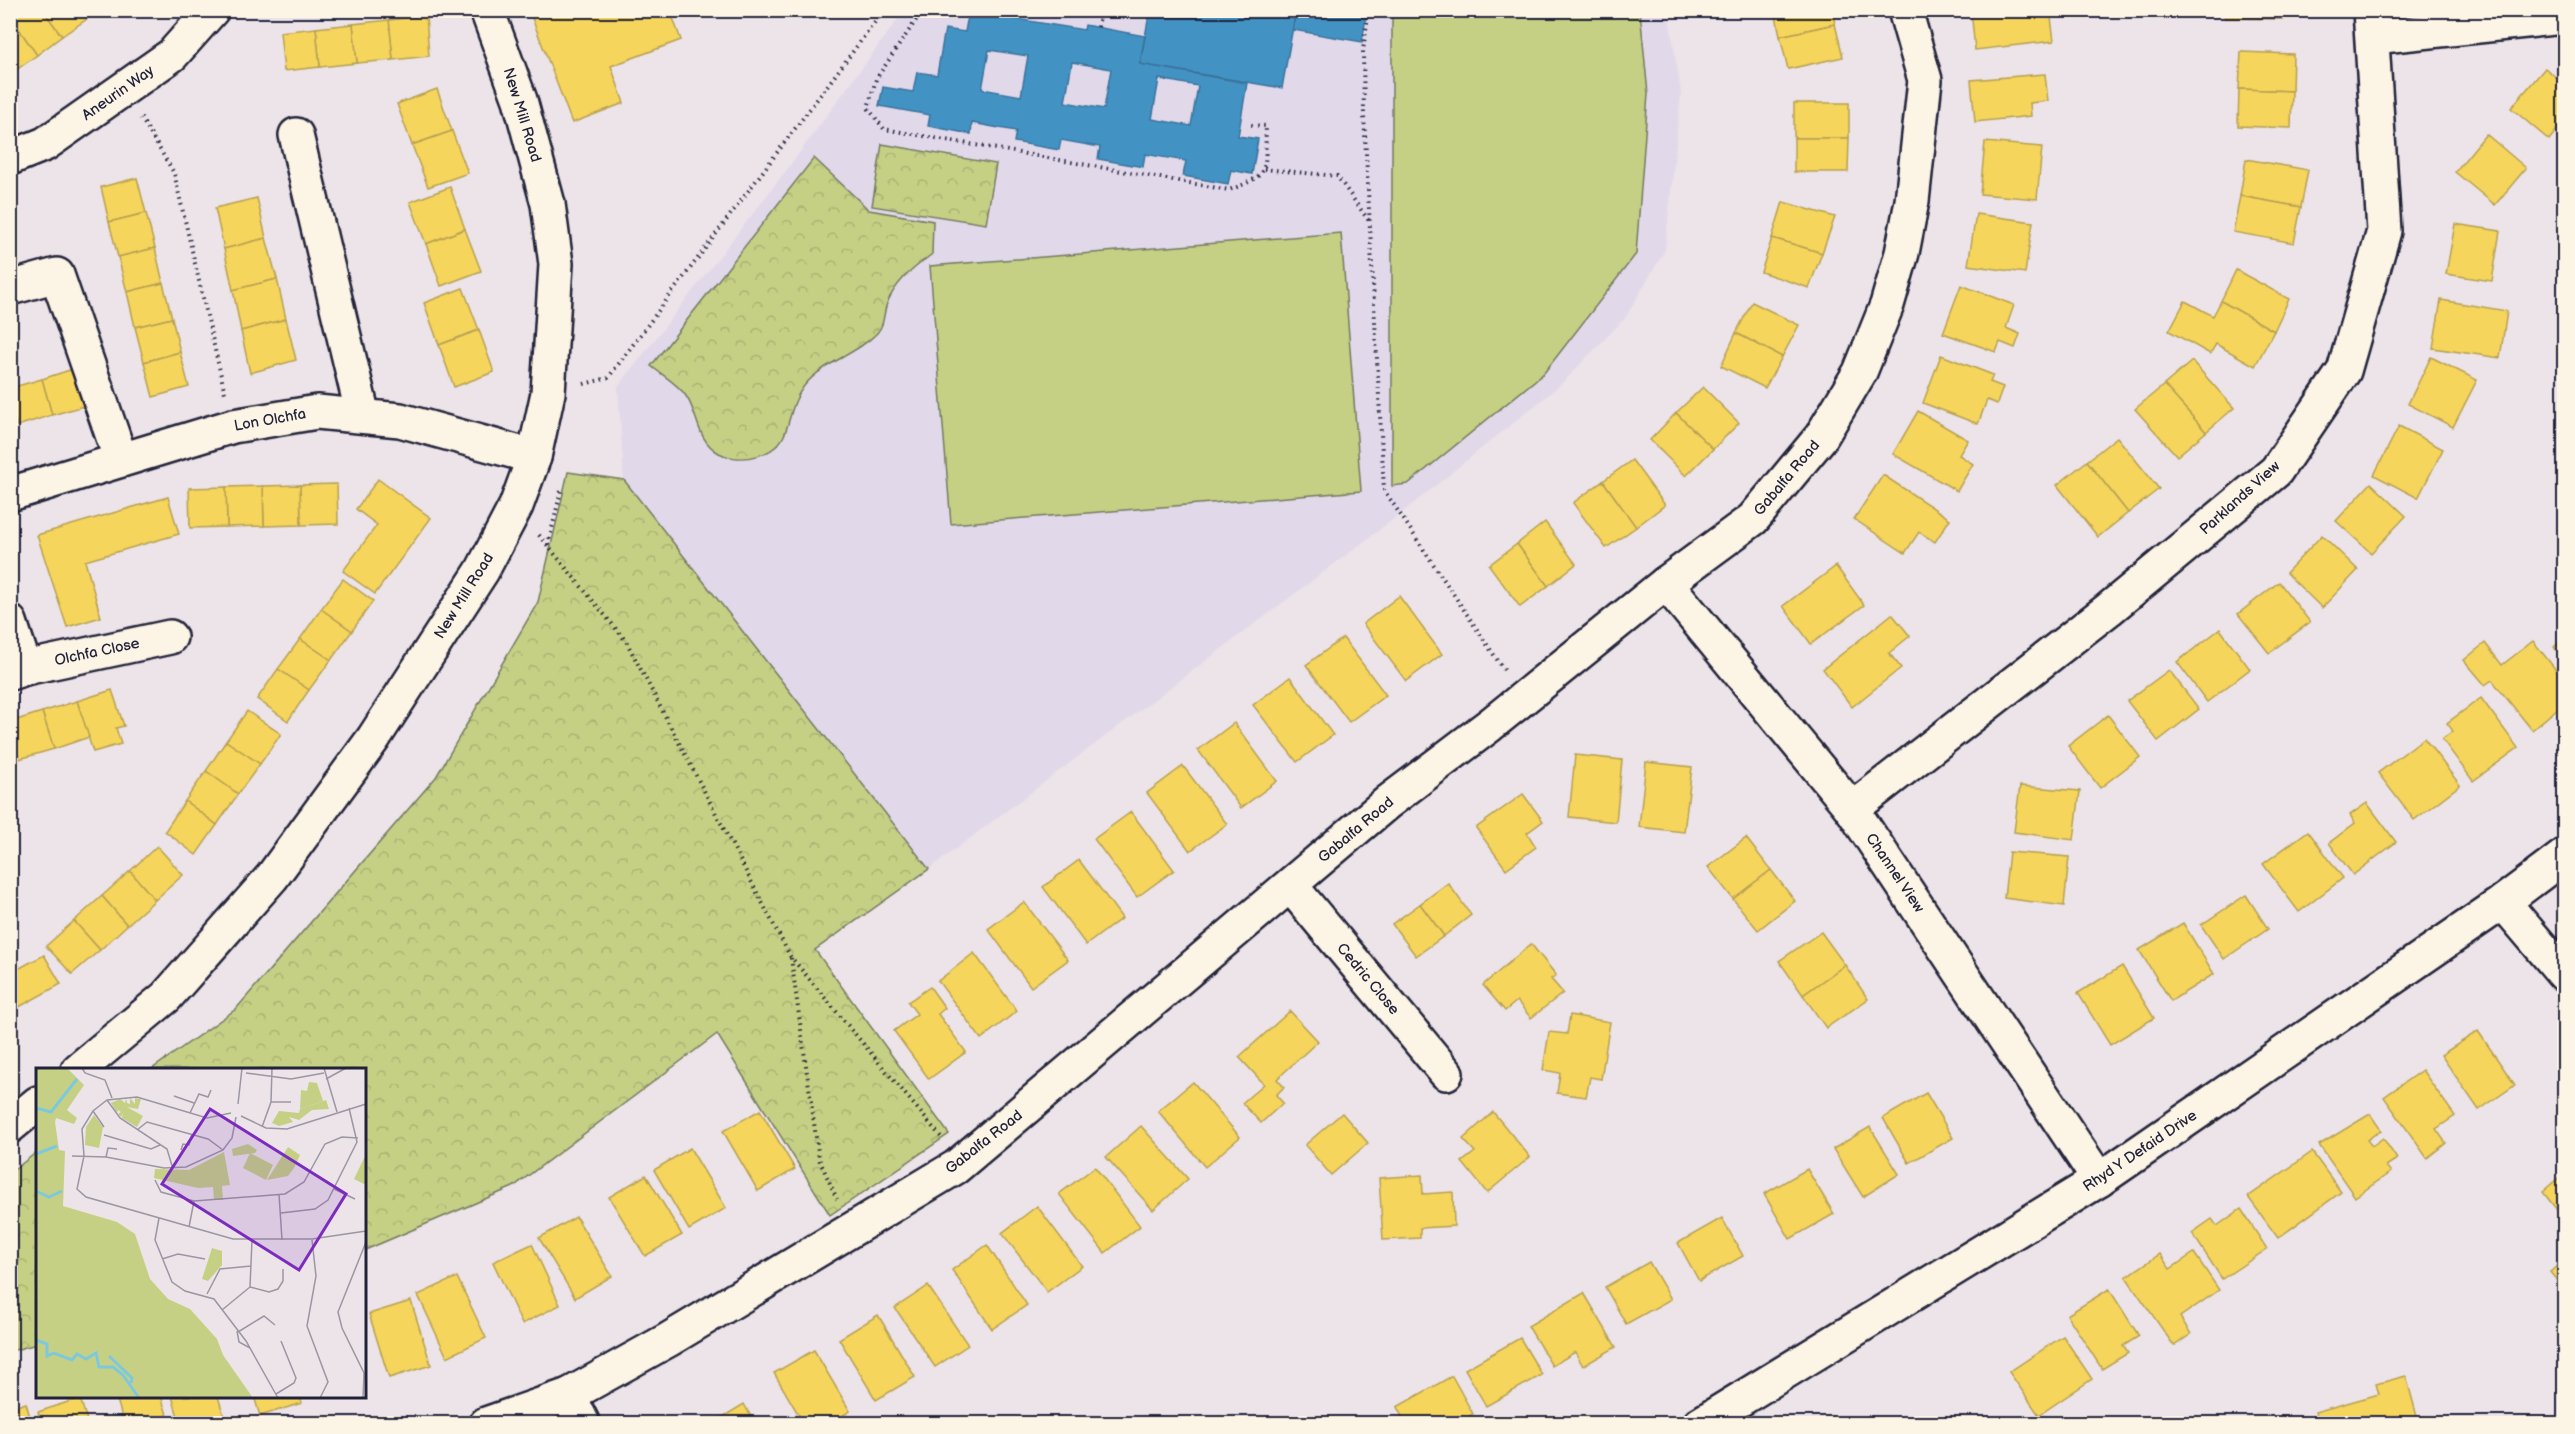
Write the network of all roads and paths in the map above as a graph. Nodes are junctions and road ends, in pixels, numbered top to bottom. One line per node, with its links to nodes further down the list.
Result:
1 (212, 10): 11 (street, Aneurin Way)
2 (487, 10): 18 (street, New Mill Road)
3 (884, 10): 18 (path)
4 (923, 10): 15 (path)
5 (1101, 10): 10 (path)
6 (1369, 10): 16 (path)
7 (1905, 10): 25 (street, Gabalfa Road)
8 (2565, 17): 9 (street)
9 (2371, 24): 30 (street, Parklands View)
10 (1098, 27)
11 (124, 90): 14 (street, Aneurin Way); 20 (path)
12 (1251, 125): 15 (path)
13 (296, 135): 19 (street)
14 (10, 158)
15 (1264, 169): 16 (path)
16 (1370, 223): 29 (path)
17 (10, 288): 22 (street)
18 (548, 393): 21 (street, New Mill Road)
19 (363, 416): 20 (street, Lon Olchfa); 21 (street, Lon Olchfa)
20 (233, 426): 22 (street, Lon Olchfa)
21 (534, 457): 24 (street, New Mill Road)
22 (121, 460): 23 (street, Lon Olchfa)
23 (10, 494)
24 (516, 507): 34 (path); 36 (street, New Mill Road)
25 (1666, 583): 29 (street, Gabalfa Road); 30 (street, Channel View)
26 (10, 622): 28 (street, Olchfa Close)
27 (170, 637): 28 (street, Olchfa Close)
28 (18, 670)
29 (1523, 698): 32 (street, Gabalfa Road)
30 (1852, 809): 41 (street, Channel View)
31 (2565, 856): 33 (street, Rhyd Y Defaid Drive)
32 (1290, 886): 37 (street, Cedric Close); 40 (street, Gabalfa Road)
33 (2502, 902): 35 (street); 41 (street, Rhyd Y Defaid Drive)
34 (790, 956): 40 (path); 42 (path)
35 (2565, 974)
36 (80, 1068)
37 (1446, 1073)
38 (36, 1105): 39 (street)
39 (10, 1126)
40 (962, 1163): 42 (street, Gabalfa Road)
41 (2099, 1180): 45 (street, Rhyd Y Defaid Drive)
42 (851, 1230): 43 (street, Gabalfa Road)
43 (576, 1409): 44 (street, Gabalfa Road)
44 (486, 1424)
45 (1700, 1424)

